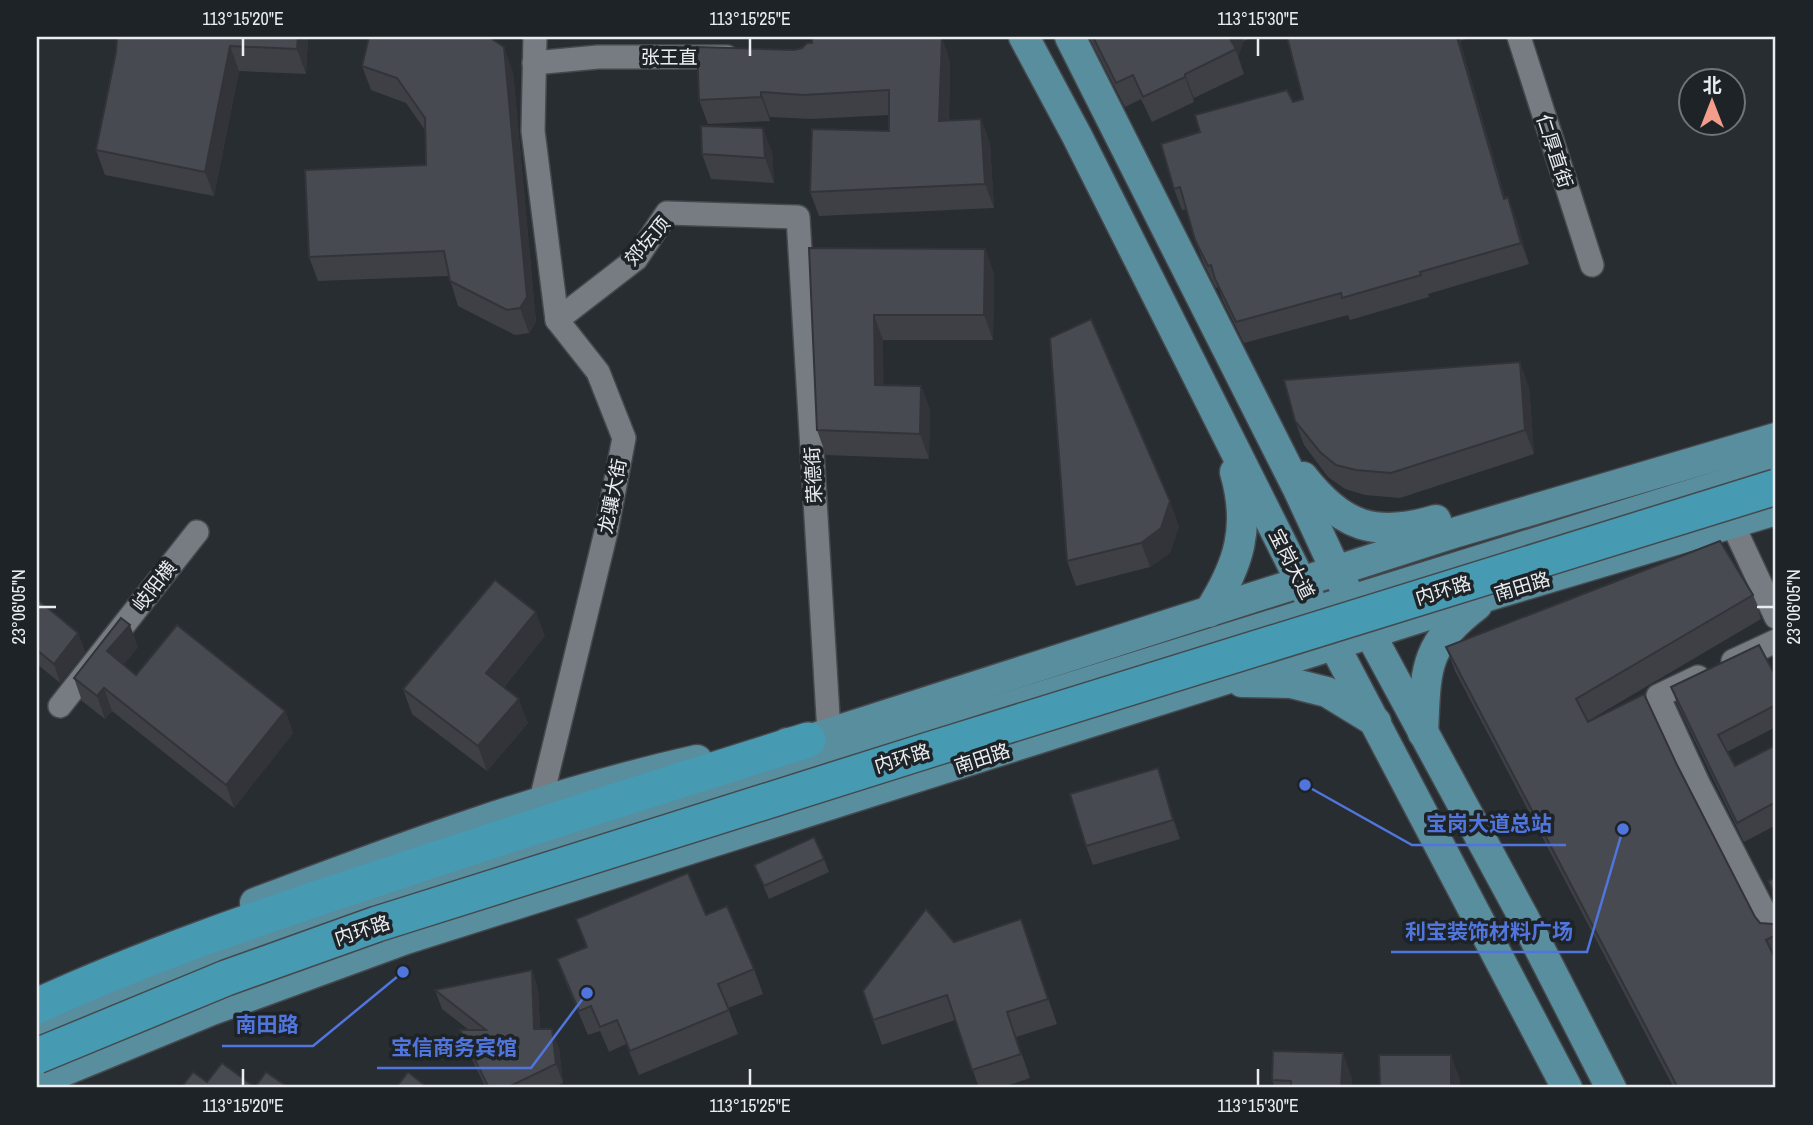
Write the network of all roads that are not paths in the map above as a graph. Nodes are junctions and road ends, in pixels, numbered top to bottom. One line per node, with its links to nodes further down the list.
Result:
1 (535, 37): 6 (street)
2 (1024, 37): 11 (main road, 宝岗大道)
3 (1070, 37): 12 (main road, 宝岗大道)
4 (1519, 37): 8 (street, 仁厚直街)
5 (753, 59): 6 (street, 张王直)
6 (534, 63): 9 (street)
7 (798, 216): 9 (street, 郊坛顶); 42 (street, 荣德街)
8 (1592, 265)
9 (557, 320): 44 (street, 龙骧大街)
10 (1776, 418): 18 (main road)
11 (1222, 428): 23 (main road, 宝岗大道); 27 (main road)
12 (1271, 435): 18 (main road); 22 (main road, 宝岗大道)
13 (1776, 438): 16 (main road)
14 (1776, 467): 21 (main road, 南田路); 52 (highway, 内环路)
15 (1776, 487): 53 (highway, 内环路, bridge)
16 (1559, 502): 18 (main road); 21 (main road); 22 (main road)
17 (1776, 510): 19 (main road, 南田路)
18 (1451, 515)
19 (1732, 523): 24 (main road, 南田路); 28 (street)
20 (197, 532): 37 (street, 岐阳横)
21 (1468, 562): 25 (main road, 南田路)
22 (1336, 571): 23 (main road); 25 (main road, 宝岗大道)
23 (1301, 582): 26 (main road, 宝岗大道); 27 (main road)
24 (1491, 595): 30 (main road, 南田路); 41 (main road)
25 (1352, 599): 26 (main road, 南田路); 30 (main road, 宝岗大道)
26 (1316, 610): 32 (main road, 宝岗大道); 34 (main road, 南田路)
27 (1209, 612): 29 (main road)
28 (1776, 617)
29 (1152, 629): 33 (main road); 34 (main road)
30 (1371, 633): 32 (main road, 南田路); 41 (main road, 宝岗大道)
31 (1776, 641): 46 (street)
32 (1335, 645): 35 (main road, 南田路); 40 (main road, 宝岗大道)
33 (1094, 648): 36 (main road); 39 (main road)
34 (1104, 676): 36 (main road, 南田路)
35 (1207, 685): 40 (main road); 47 (main road, 南田路)
36 (1048, 693): 38 (main road, 南田路)
37 (60, 706)
38 (990, 712): 39 (main road); 43 (main road, 南田路)
39 (888, 714): 42 (main road)
40 (1377, 723): 54 (main road, 宝岗大道)
41 (1423, 733): 55 (main road, 宝岗大道)
42 (818, 736): 43 (main road); 44 (main road); 50 (highway)
43 (915, 736): 45 (main road, 南田路)
44 (541, 800): 49 (main road)
45 (317, 924): 47 (street); 48 (main road, 南田路)
46 (1776, 935)
47 (332, 965): 51 (main road, 南田路)
48 (197, 970): 51 (street); 52 (main road, 南田路)
49 (37, 992)
50 (37, 1006)
51 (212, 1010): 53 (main road, 南田路)
52 (37, 1034)
53 (48, 1075)
54 (1567, 1088)
55 (1611, 1088)

